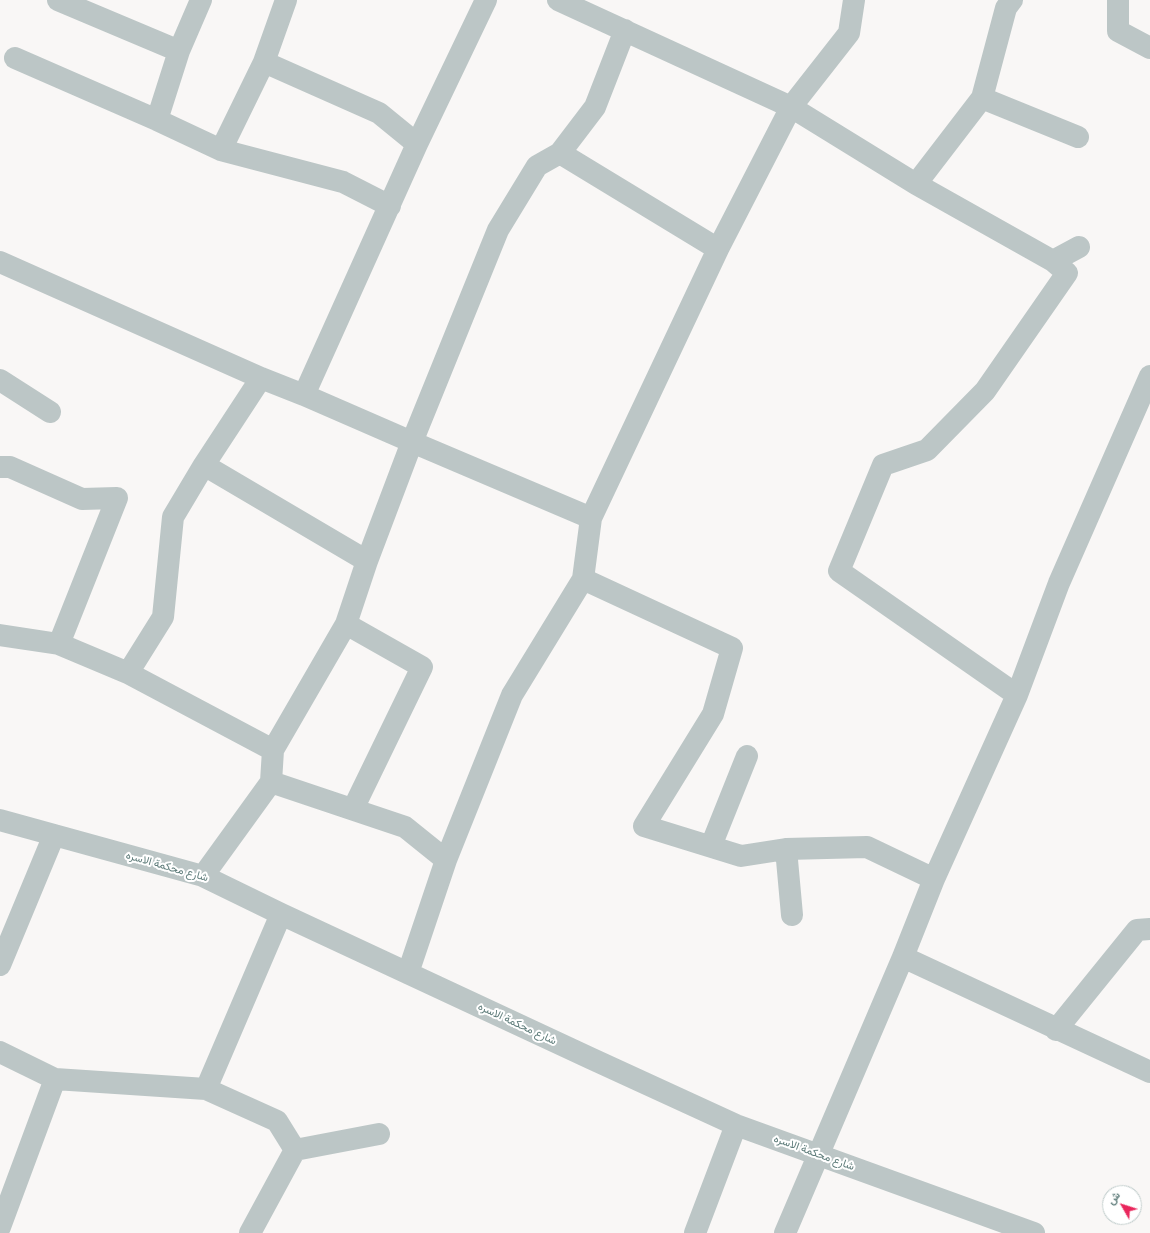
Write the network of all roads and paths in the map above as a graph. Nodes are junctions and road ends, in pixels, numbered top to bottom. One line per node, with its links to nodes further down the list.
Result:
1 (58, 0): 11 (street)
2 (201, 0): 11 (street)
3 (286, 0): 13 (street)
4 (486, 0): 18 (street)
5 (558, 0): 9 (street)
6 (854, 0): 15 (street)
7 (1118, 0): 10 (street)
8 (1003, 3): 14 (street)
9 (625, 30): 15 (street); 20 (street)
10 (1150, 48)
11 (179, 52): 16 (street)
12 (16, 58): 16 (street)
13 (264, 62): 18 (street); 19 (street)
14 (982, 98): 17 (street); 21 (street)
15 (791, 107): 21 (street); 24 (street)
16 (157, 120): 19 (street)
17 (1078, 137)
18 (417, 144): 22 (street)
19 (221, 150): 22 (street)
20 (560, 153): 24 (street); 32 (street)
21 (916, 184): 25 (street)
22 (390, 206): 30 (street)
23 (1079, 247): 25 (street)
24 (718, 249): 35 (street)
25 (1053, 261): 42 (street)
26 (0, 262): 28 (street)
27 (1150, 376): 42 (street)
28 (261, 378): 30 (street); 33 (street)
29 (0, 380): 31 (street)
30 (304, 395): 32 (street)
31 (50, 412)
32 (412, 442): 35 (street); 36 (street)
33 (204, 465): 36 (street); 41 (street)
34 (0, 467): 40 (street)
35 (591, 518): 37 (street)
36 (367, 561): 38 (street)
37 (583, 579): 49 (street); 51 (street)
38 (346, 624): 43 (street); 46 (street)
39 (0, 635): 40 (street)
40 (59, 644): 41 (street)
41 (128, 672): 43 (street)
42 (1016, 695): 53 (street)
43 (273, 750): 45 (street)
44 (747, 756): 49 (street)
45 (271, 782): 46 (street); 52 (street)
46 (353, 809): 51 (street)
47 (0, 820): 48 (street, شارع محكمة الاسره)
48 (54, 835): 52 (street, شارع محكمة الاسره); 58 (street)
49 (711, 846): 50 (street)
50 (786, 849): 53 (street); 55 (street)
51 (446, 860): 59 (street)
52 (203, 876): 54 (street, شارع محكمة الاسره)
53 (934, 879): 57 (street)
54 (281, 914): 59 (street, شارع محكمة الاسره); 64 (street)
55 (792, 915)
56 (1150, 929): 60 (street)
57 (903, 957): 60 (street); 68 (street)
58 (0, 965)
59 (408, 973): 65 (street, شارع محكمة الاسره)
60 (1056, 1030): 62 (street)
61 (0, 1052): 63 (street)
62 (1150, 1072)
63 (55, 1079): 64 (street); 69 (street)
64 (206, 1089): 67 (street)
65 (736, 1125): 68 (street, شارع محكمة الاسره); 71 (street)
66 (379, 1134): 67 (street)
67 (295, 1150): 70 (street)
68 (818, 1155): 72 (street); 73 (street, شارع محكمة الاسره)
69 (0, 1227)
70 (250, 1233)
71 (695, 1233)
72 (786, 1233)
73 (1034, 1233)

